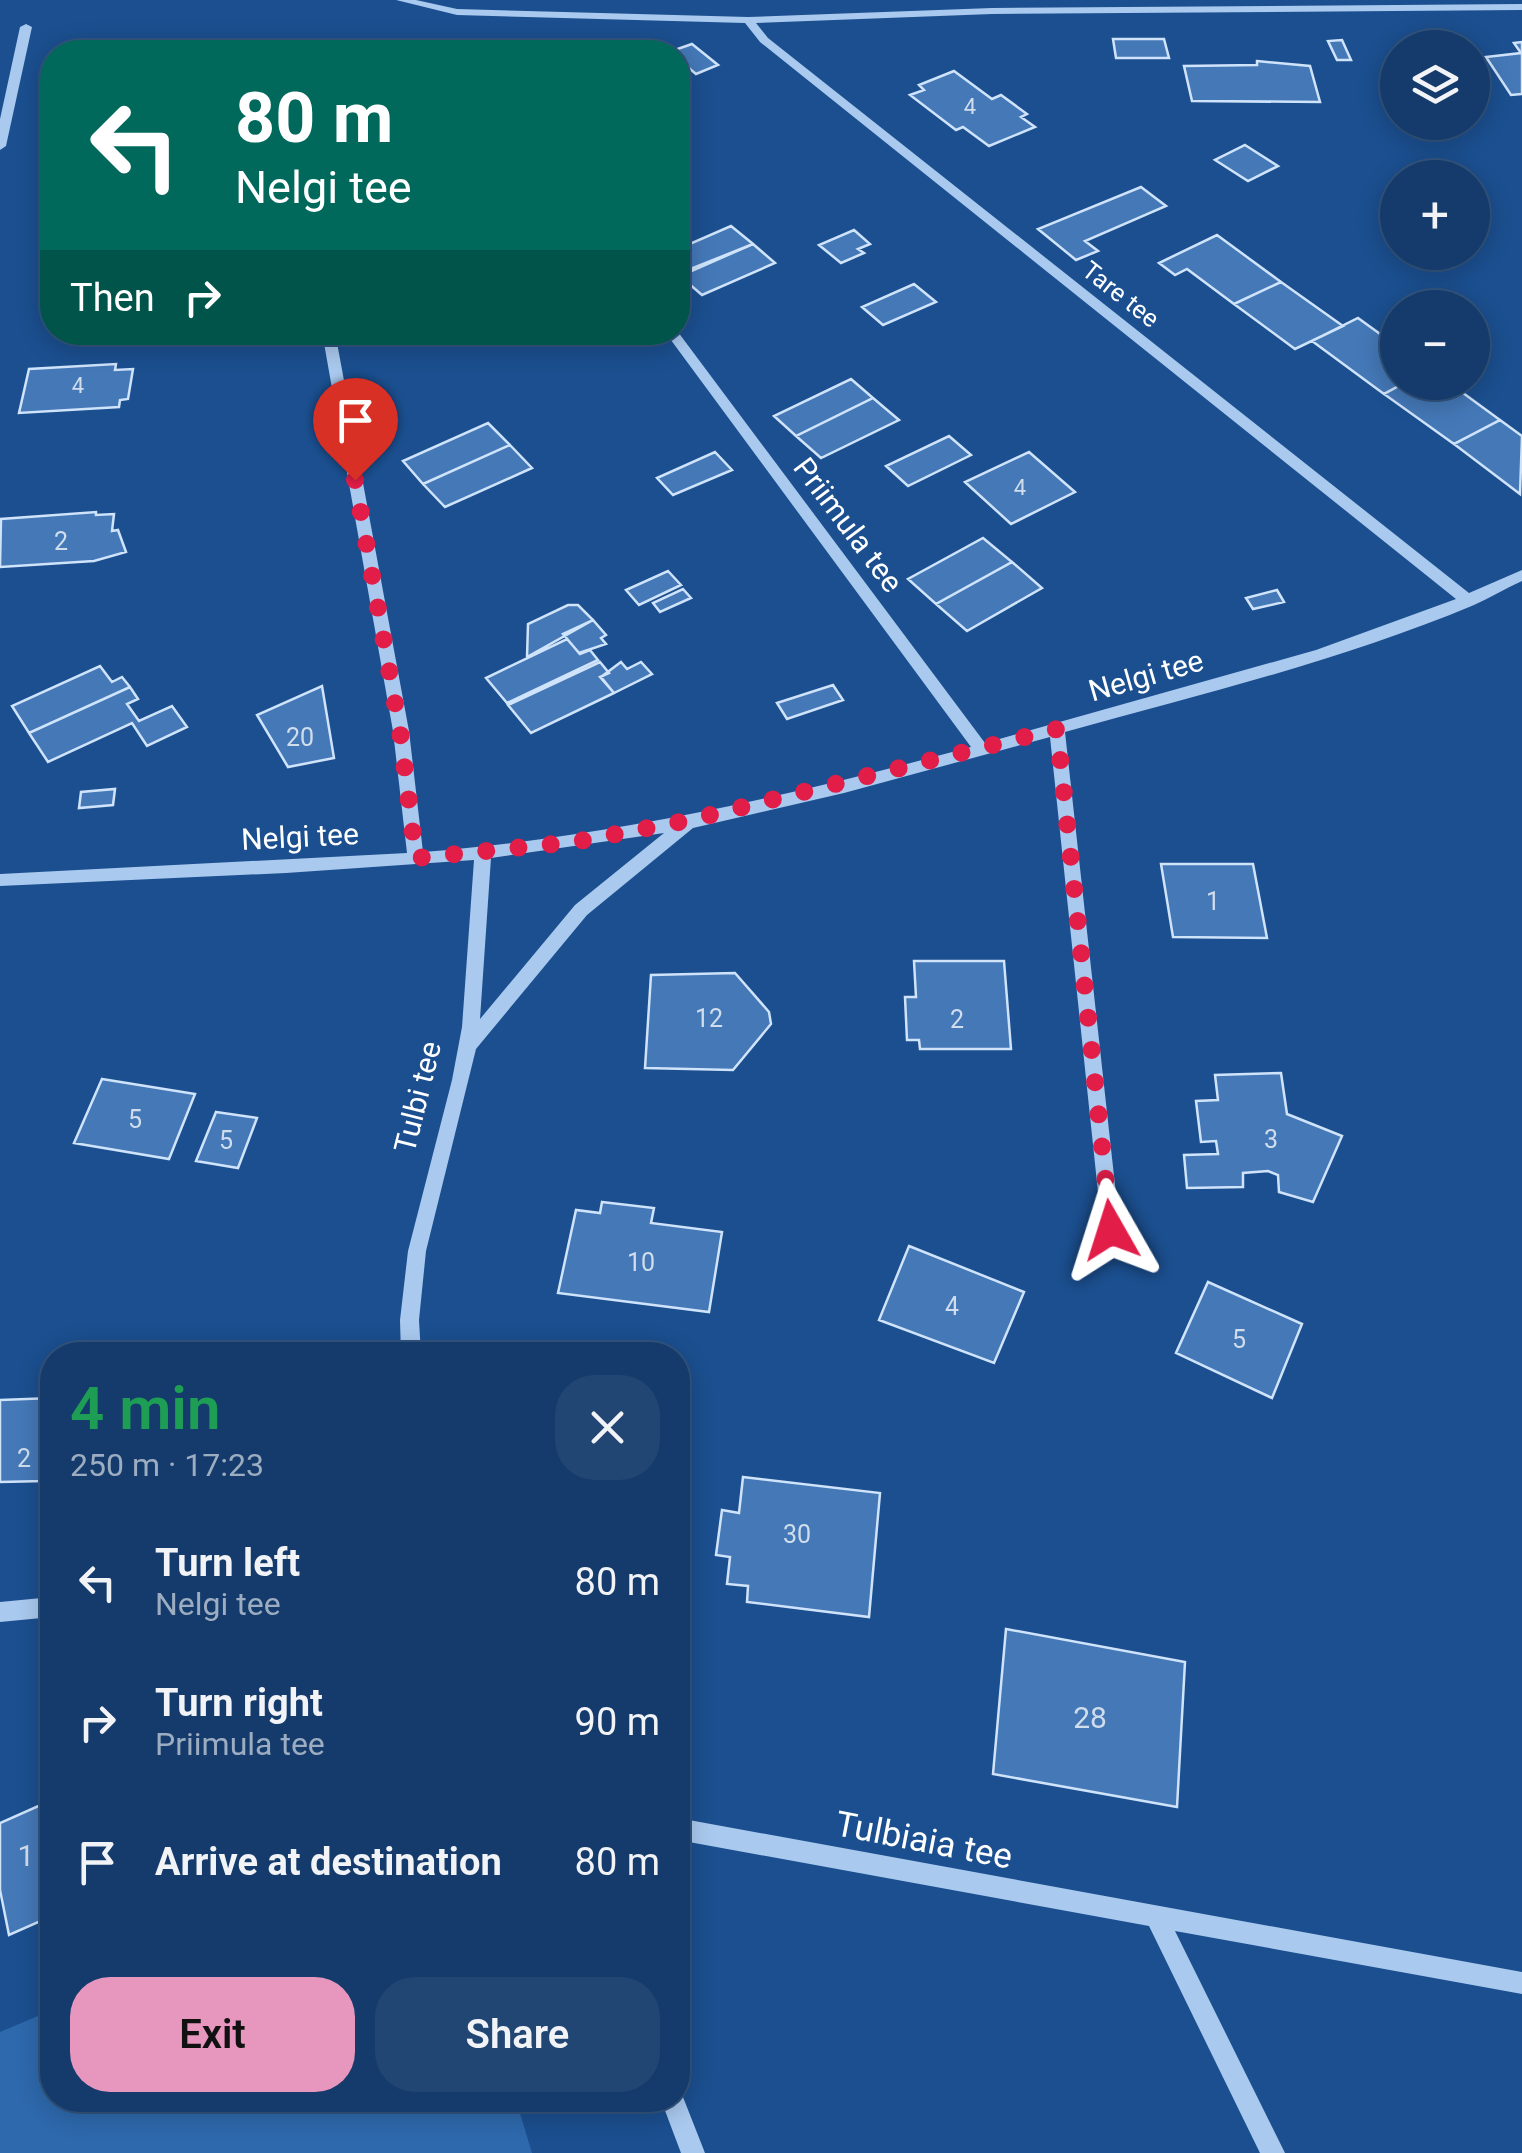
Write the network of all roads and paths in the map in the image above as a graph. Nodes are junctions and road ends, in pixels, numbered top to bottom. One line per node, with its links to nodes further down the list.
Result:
1 (401, 0): 3 (street)
2 (1522, 7): 3 (street)
3 (748, 20): 9 (street, Tare tee)
4 (26, 28): 5 (street)
5 (0, 146)
6 (330, 345): 14 (street)
7 (681, 345): 11 (street, Priimula tee)
8 (1522, 574): 9 (street, Nelgi tee)
9 (1469, 601): 10 (street, Nelgi tee)
10 (1057, 729): 11 (street, Nelgi tee); 17 (street)
11 (981, 750): 12 (street, Nelgi tee)
12 (690, 820): 13 (street, Nelgi tee); 16 (street)
13 (483, 852): 14 (street, Nelgi tee); 16 (street, Tulbi tee)
14 (416, 858): 15 (street, Nelgi tee)
15 (0, 880)
16 (466, 1049): 18 (street, Tulbi tee)
17 (1111, 1230)
18 (411, 1342)
19 (40, 1608): 20 (street)
20 (0, 1612)
21 (690, 1831): 22 (street, Tulbiaia tee)
22 (1157, 1919): 23 (street, Tulbiaia tee); 26 (street)
23 (1522, 1984)
24 (678, 2112): 25 (street)
25 (693, 2153)
26 (1272, 2153)

